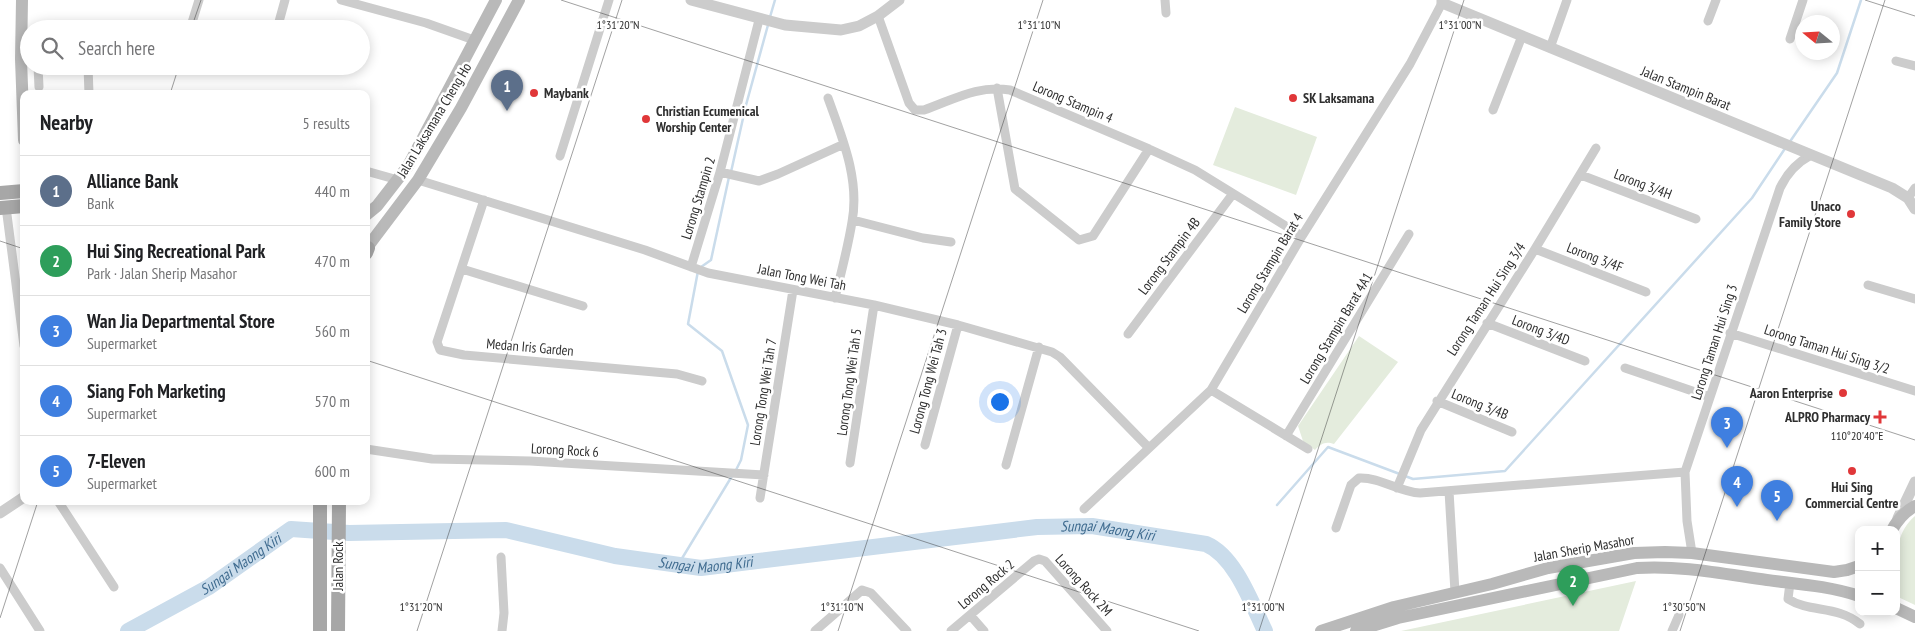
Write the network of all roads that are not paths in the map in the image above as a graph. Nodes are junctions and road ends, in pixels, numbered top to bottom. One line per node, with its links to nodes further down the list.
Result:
1 (22, 0): 18 (main road)
2 (199, 0): 19 (street)
3 (285, 0): 20 (street)
4 (340, 0): 26 (street)
5 (496, 0): 23 (main road, Jalan Laksamana Cheng Ho)
6 (504, 0): 23 (main road)
7 (519, 0): 48 (main road, Jalan Laksamana Cheng Ho)
8 (609, 0): 43 (street)
9 (691, 0): 21 (street)
10 (899, 0): 17 (street)
11 (1165, 0): 16 (street)
12 (1567, 0): 27 (street)
13 (1716, 0): 22 (street)
14 (1803, 0): 25 (street)
15 (1442, 1): 24 (street, Jalan Stampin Barat); 62 (street, Lorong Stampin Barat 4)
16 (1166, 13)
17 (878, 16): 21 (street); 34 (street, Lorong Stampin 4)
18 (23, 20)
19 (193, 20)
20 (279, 20)
21 (762, 20): 45 (street, Lorong Stampin 2)
22 (1708, 21)
23 (484, 23): 26 (main road, Jalan Laksamana Cheng Ho)
24 (1522, 36): 27 (street, Jalan Stampin Barat); 38 (street)
25 (1790, 39)
26 (474, 40): 47 (main road, Jalan Laksamana Cheng Ho)
27 (1550, 48): 42 (street, Jalan Stampin Barat)
28 (1896, 61): 29 (street)
29 (1915, 66)
30 (24, 75): 35 (main road)
31 (38, 75): 33 (street)
32 (88, 75): 36 (street)
33 (39, 87)
34 (997, 88): 41 (street, Lorong Stampin 4); 41 (street)
35 (24, 90)
36 (89, 90)
37 (828, 98): 39 (street)
38 (1493, 110)
39 (844, 144): 45 (street); 60 (street)
40 (1596, 148): 46 (street, Lorong Taman Hui Sing 3/4)
41 (1149, 149): 52 (street, Lorong Stampin 4)
42 (1811, 155): 53 (street, Jalan Stampin Barat); 79 (street, Lorong Taman Hui Sing 3)
43 (560, 156)
44 (370, 172): 47 (street)
45 (724, 173): 66 (street, Lorong Stampin 2)
46 (1581, 175): 59 (street, Lorong 3/4H); 65 (street, Lorong Taman Hui Sing 3/4)
47 (398, 180): 58 (main road, Jalan Laksamana Cheng Ho)
48 (418, 180): 54 (street, Jalan Tong Wei Tah); 64 (main road, Jalan Laksamana Cheng Ho)
49 (1915, 188): 53 (street)
50 (20, 191): 51 (main road)
51 (0, 193)
52 (1232, 195): 62 (street, Lorong Stampin 4); 78 (street, Lorong Stampin 4B)
53 (1908, 198): 57 (street, Jalan Stampin Barat)
54 (484, 200): 66 (street, Jalan Tong Wei Tah); 67 (street, Medan Iris Garden)
55 (20, 206): 56 (main road)
56 (3, 208): 75 (street)
57 (1915, 209)
58 (370, 212)
59 (1696, 219)
60 (853, 220): 63 (street); 71 (street)
61 (1409, 234): 89 (street, Lorong Stampin Barat 4A1)
62 (1302, 236): 84 (street, Lorong Stampin Barat 4)
63 (952, 242)
64 (370, 246)
65 (1535, 249): 70 (street, Lorong 3/4F); 76 (street, Lorong Taman Hui Sing 3/4)
66 (694, 268): 69 (street, Jalan Tong Wei Tah)
67 (462, 269): 74 (street); 83 (street, Medan Iris Garden)
68 (1868, 285): 72 (street)
69 (793, 290): 71 (street, Jalan Tong Wei Tah); 97 (street, Lorong Tong Wei Tah 7)
70 (1646, 292)
71 (835, 298): 73 (street, Jalan Tong Wei Tah)
72 (1915, 299)
73 (874, 305): 77 (street, Jalan Tong Wei Tah); 94 (street, Lorong Tong Wei Tah 5)
74 (582, 306)
75 (20, 320)
76 (1486, 323): 81 (street, Lorong 3/4D); 87 (street, Lorong Taman Hui Sing 3/4)
77 (958, 325): 80 (street, Jalan Tong Wei Tah); 90 (street, Lorong Tong Wei Tah 3)
78 (1128, 334)
79 (1730, 334): 85 (street, Lorong Taman Hui Sing 3/2); 86 (street, Lorong Taman Hui Sing 3)
80 (1039, 347): 91 (street, Jalan Tong Wei Tah); 95 (street)
81 (1585, 362)
82 (1624, 368): 86 (street)
83 (702, 381)
84 (1210, 390): 89 (street); 91 (street, Lorong Stampin Barat 4)
85 (1915, 391)
86 (1710, 397): 96 (street, Lorong Taman Hui Sing 3)
87 (1438, 402): 88 (street, Lorong 3/4B); 99 (street, Lorong Taman Hui Sing 3/4)
88 (1512, 432)
89 (1286, 436): 92 (street)
90 (925, 444)
91 (1149, 448): 107 (street, Lorong Stampin Barat 4)
92 (1308, 449)
93 (370, 450): 97 (street, Lorong Rock 6)
94 (850, 463)
95 (1006, 466)
96 (1685, 472): 100 (street); 111 (street, Lorong Taman Hui Sing 3)
97 (764, 475): 101 (street, Lorong Tong Wei Tah 7)
98 (1915, 482): 109 (street)
99 (1398, 486): 100 (street); 110 (street)
100 (1449, 491): 118 (street)
101 (760, 498)
102 (20, 500): 108 (street)
103 (61, 505): 117 (street)
104 (339, 505): 127 (main road, Jalan Rock)
105 (319, 506): 126 (main road, Jalan Rock)
106 (1915, 506): 109 (main road)
107 (1084, 509)
108 (0, 513)
109 (1895, 525)
110 (1336, 528)
111 (1692, 553): 114 (main road, Jalan Sherip Masahor); 118 (main road, Jalan Sherip Masahor)
112 (501, 557): 128 (street)
113 (1039, 559): 121 (street, Lorong Rock 2); 133 (street, Lorong Rock 2M)
114 (1855, 567)
115 (0, 568): 125 (street)
116 (1790, 583): 119 (main road, Jalan Sherip Masahor); 124 (street); 135 (main road, Jalan Sherip Masahor)
117 (114, 587)
118 (1455, 592): 134 (main road, Jalan Sherip Masahor)
119 (1855, 595)
120 (1900, 611): 123 (main road)
121 (970, 615): 131 (street, Lorong Rock 2); 132 (street)
122 (1679, 615): 136 (street)
123 (1913, 616)
124 (1860, 624)
125 (40, 631)
126 (320, 631)
127 (338, 631)
128 (502, 631)
129 (815, 631): 130 (street)
130 (907, 631)
131 (951, 631)
132 (984, 631)
133 (1107, 631)
134 (1321, 631)
135 (1356, 631)
136 (1672, 631)

